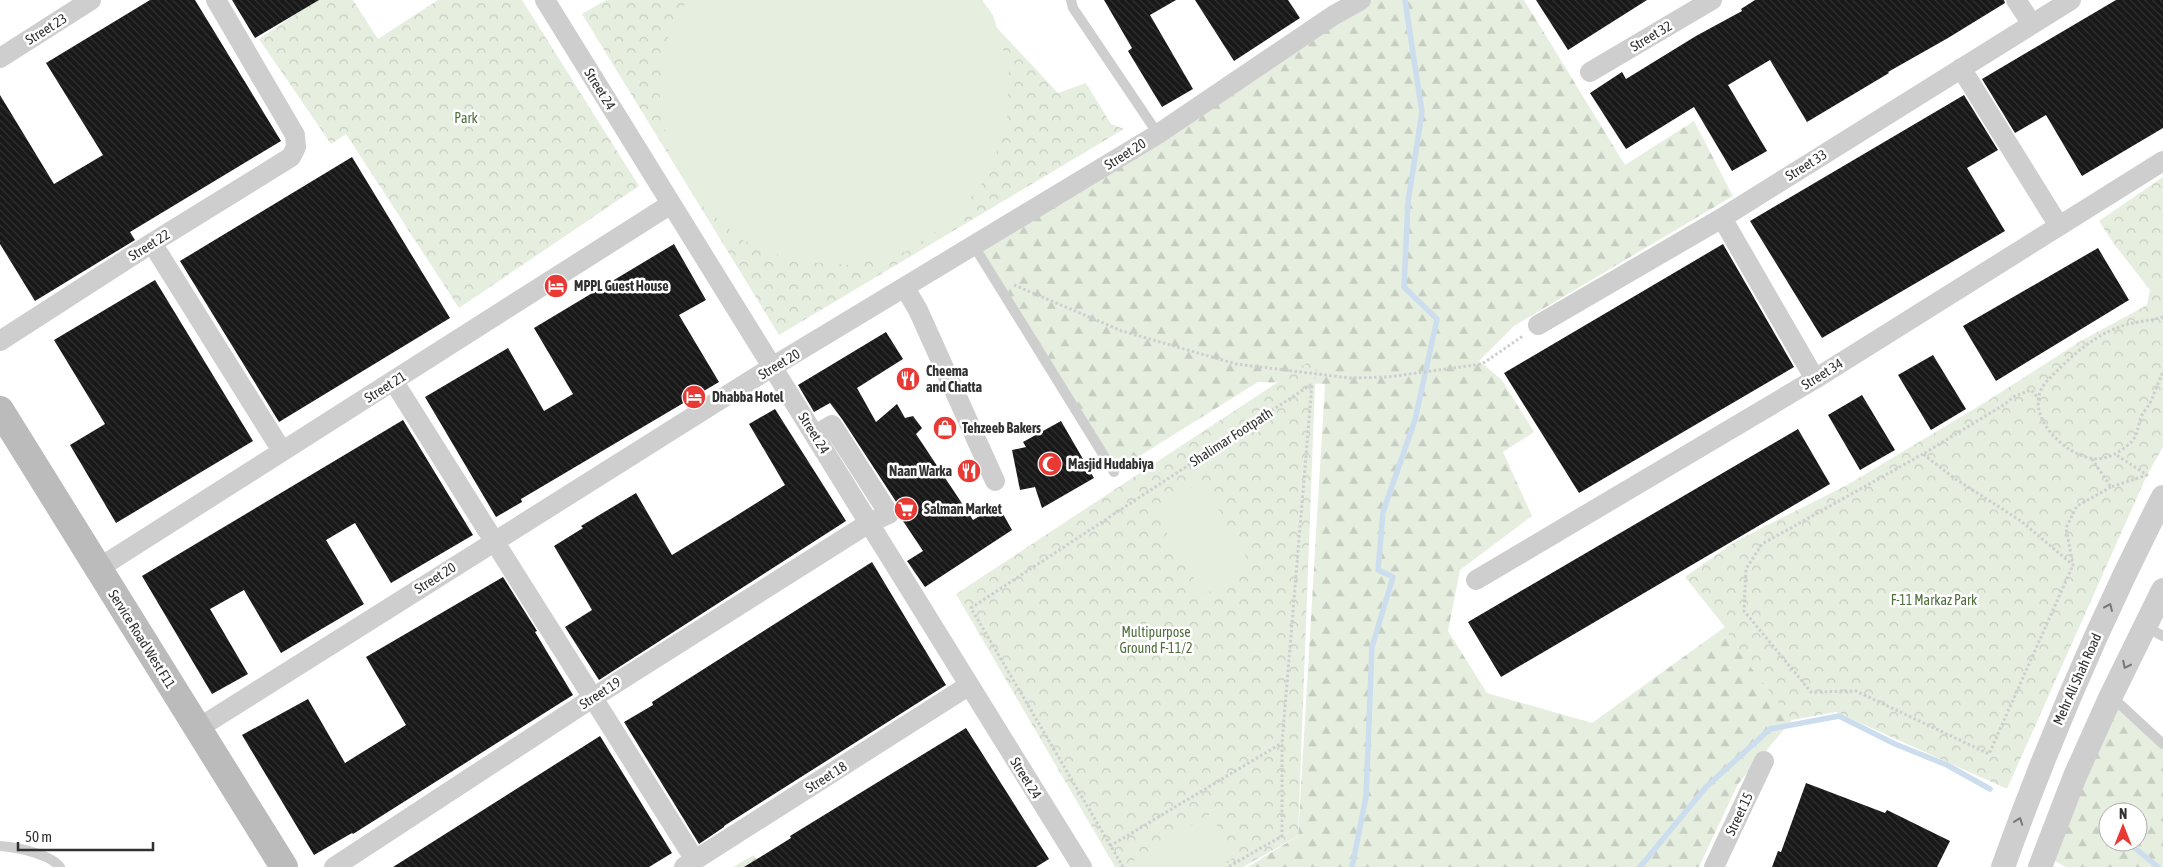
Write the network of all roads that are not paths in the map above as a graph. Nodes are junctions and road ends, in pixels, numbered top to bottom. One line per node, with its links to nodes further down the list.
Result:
1 (91, 0): 10 (street, Street 23)
2 (216, 0): 18 (street, Street 22)
3 (1072, 0): 13 (lane)
4 (1361, 0): 13 (street, Street 20)
5 (1712, 0): 12 (street, Street 32)
6 (2016, 0): 9 (street)
7 (2071, 0): 9 (street, Street 33)
8 (547, 1): 15 (street, Street 24)
9 (2032, 24): 11 (street, Street 33)
10 (0, 58)
11 (1961, 68): 16 (street, Street 33); 17 (street)
12 (1590, 72)
13 (1158, 134): 19 (street, Street 20)
14 (2163, 161): 17 (street, Street 34)
15 (671, 204): 23 (street, Street 24); 25 (street, Street 21)
16 (1722, 218): 21 (street, Street 33); 24 (street)
17 (2059, 226): 24 (street, Street 34)
18 (152, 243): 22 (street, Street 22); 27 (street)
19 (974, 246): 20 (street, Street 20); 28 (lane)
20 (905, 288): 23 (street, Street 20); 29 (street)
21 (1538, 325)
22 (0, 341)
23 (772, 367): 31 (street, Street 24); 32 (street, Street 20)
24 (1815, 378): 34 (street, Street 34)
25 (394, 382): 27 (street, Street 21); 32 (street)
26 (0, 410): 33 (main road, Service Road West F11)
27 (282, 450): 33 (street, Street 21)
28 (1114, 472)
29 (994, 481)
30 (2163, 497): 50 (street, Mehr Ali Shah Road, one-way to 30)
31 (869, 524): 37 (street, Street 24); 39 (street, Street 19)
32 (495, 541): 39 (street); 40 (street, Street 20)
33 (99, 568): 40 (main road, Service Road West F11)
34 (1476, 580)
35 (2163, 590): 36 (street)
36 (2154, 632): 38 (street, one-way to 38)
37 (968, 686): 44 (street, Street 18); 45 (street, Street 24)
38 (2111, 696): 41 (lane); 51 (street)
39 (594, 697): 44 (street); 48 (street, Street 19)
40 (198, 729): 47 (main road, Service Road West F11)
41 (2163, 744)
42 (1764, 761): 49 (street, Street 15)
43 (0, 846): 46 (lane)
44 (690, 863)
45 (1076, 865)
46 (60, 867)
47 (284, 867)
48 (334, 867)
49 (1714, 867)
50 (2003, 867)
51 (2040, 867)

